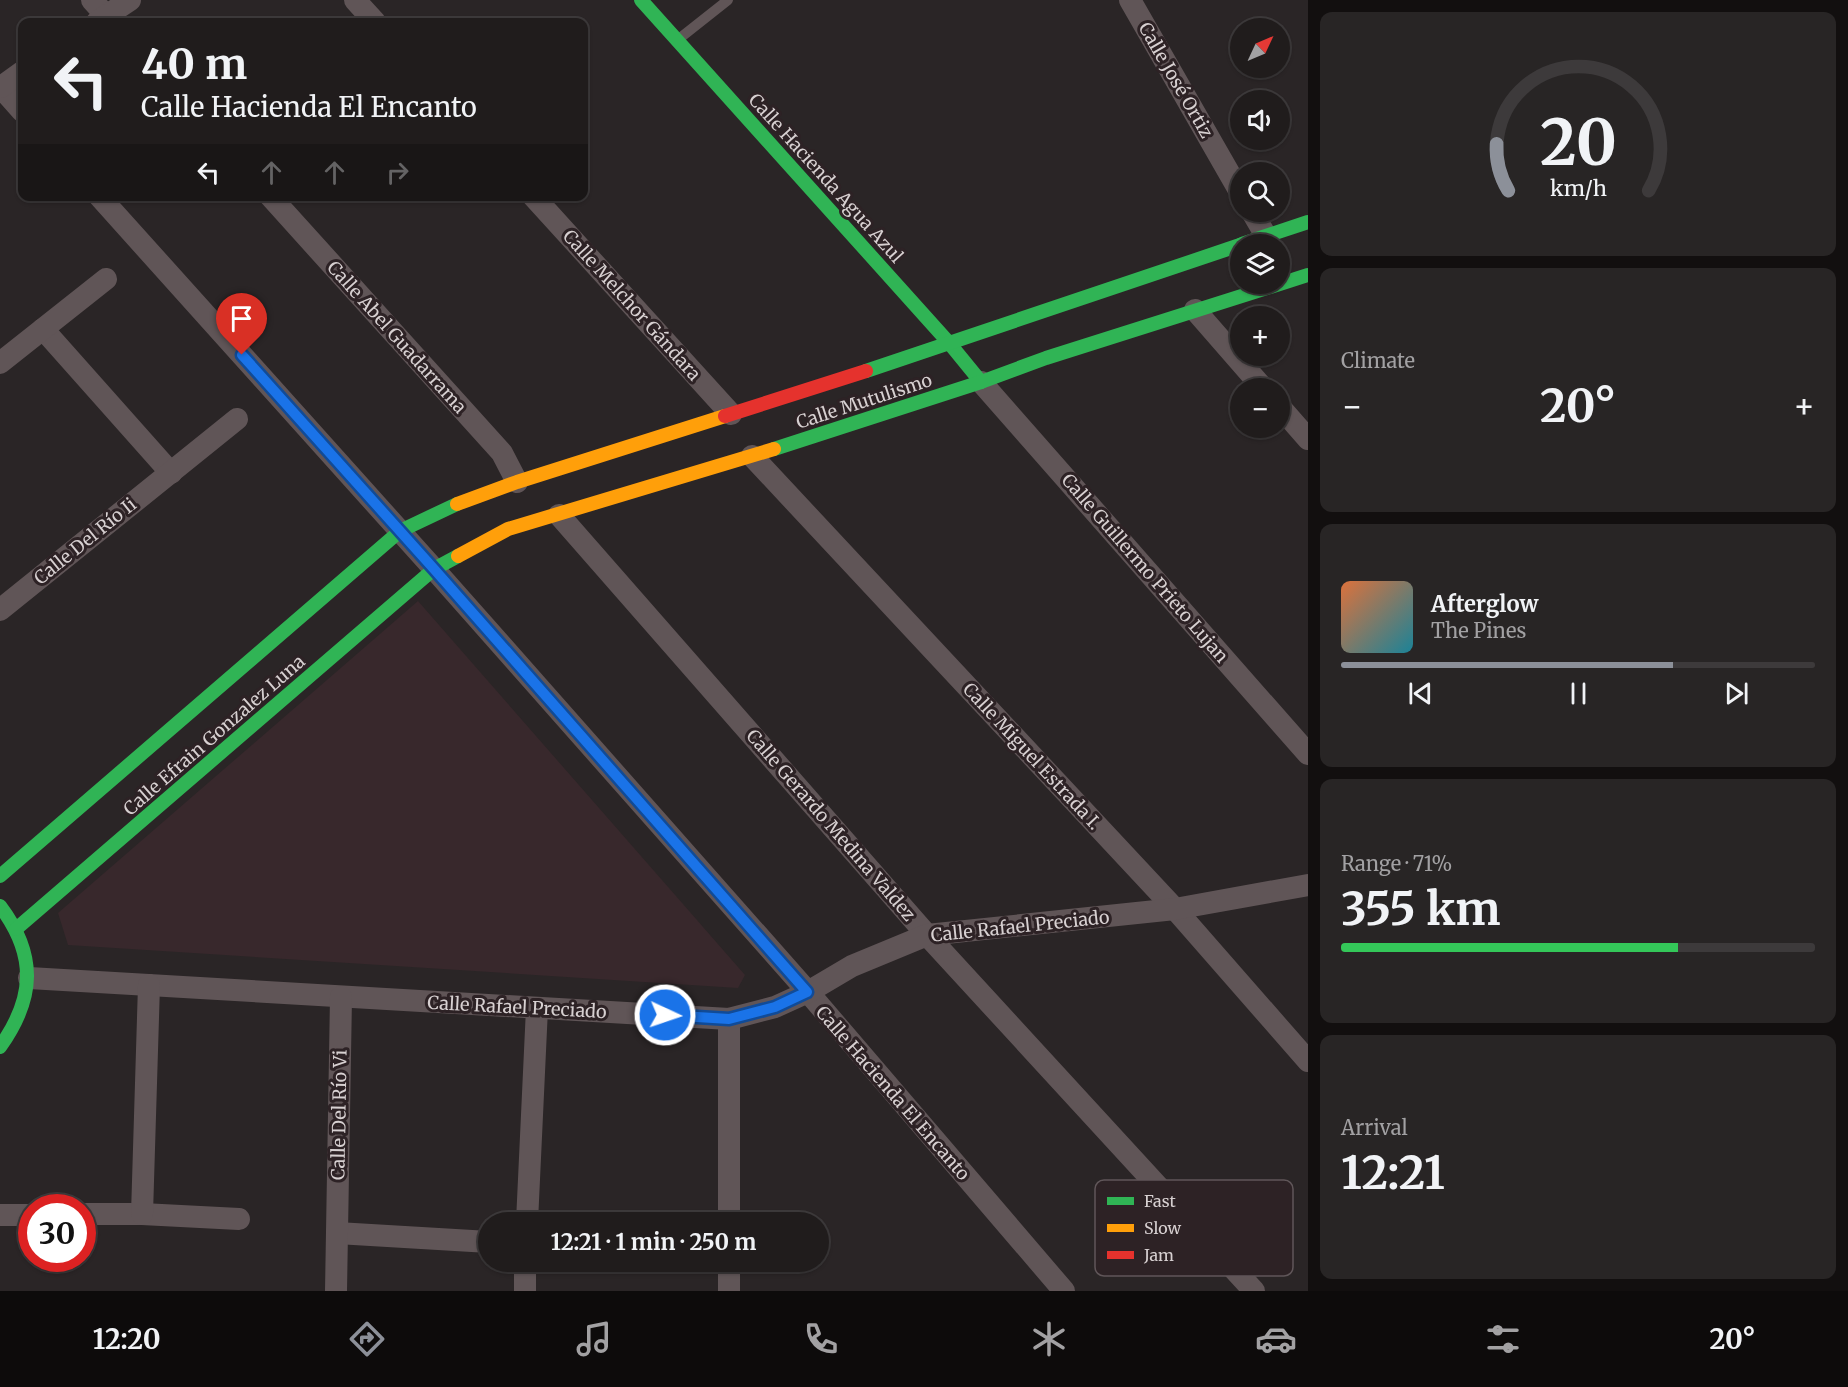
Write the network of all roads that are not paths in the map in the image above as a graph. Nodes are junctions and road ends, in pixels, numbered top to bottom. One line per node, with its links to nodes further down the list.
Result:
1 (130, 0): 6 (street)
2 (355, 0): 7 (street)
3 (642, 0): 8 (street, Calle Hacienda Agua Azul)
4 (728, 0): 8 (lane)
5 (1130, 0): 12 (street, Calle José Ortiz)
6 (102, 15)
7 (371, 18)
8 (678, 40): 23 (street, Calle Hacienda Agua Azul)
9 (18, 75): 10 (street)
10 (0, 87): 11 (street)
11 (18, 107)
12 (1230, 175)
13 (103, 201): 35 (street, Calle Hacienda El Encanto)
14 (275, 201): 33 (street, Calle Abel Guadarrama)
15 (538, 201): 27 (street, Calle Melchor Gándara)
16 (1308, 222): 17 (street, Calle Mutulismo)
17 (1272, 234)
18 (1230, 249): 23 (street, Calle Mutulismo)
19 (1308, 275): 21 (street, Calle Mutulismo)
20 (106, 279): 22 (street)
21 (1195, 310): 25 (street); 26 (street, Calle Mutulismo)
22 (43, 329): 24 (street); 32 (street)
23 (950, 344): 26 (street, Calle Hacienda Agua Azul); 27 (street, Calle Mutulismo)
24 (0, 363)
25 (1254, 378)
26 (981, 382): 31 (street, Calle Mutulismo); 38 (street, Calle Guillermo Prieto Lujan)
27 (731, 414): 33 (street, Calle Mutulismo)
28 (237, 419): 32 (street, Calle Del Río Ii)
29 (1290, 419): 30 (street)
30 (1308, 440)
31 (752, 456): 34 (street, Calle Mutulismo); 42 (street, Calle Miguel Estrada I.)
32 (171, 473): 37 (street, Calle Del Río Ii)
33 (516, 488): 35 (street, Calle Mutulismo)
34 (559, 515): 36 (street, Calle Mutulismo); 44 (street, Calle Gerardo Medina Valdez)
35 (400, 531): 36 (street, Calle Hacienda El Encanto); 39 (street, Calle Efrain Gonzalez Luna)
36 (434, 569): 43 (street, Calle Efrain Gonzalez Luna); 47 (street, Calle Hacienda El Encanto)
37 (0, 610)
38 (1308, 754)
39 (0, 876)
40 (1308, 885): 42 (street, Calle Rafael Preciado)
41 (0, 906): 43 (street)
42 (1175, 909): 44 (street, Calle Rafael Preciado); 52 (street, Calle Miguel Estrada I.)
43 (16, 928): 45 (street)
44 (927, 935): 47 (street, Calle Rafael Preciado); 53 (street, Calle Gerardo Medina Valdez)
45 (29, 978): 46 (street, Calle Rafael Preciado); 51 (street)
46 (149, 985): 48 (street, Calle Rafael Preciado); 57 (street)
47 (807, 992): 50 (street, Calle Rafael Preciado); 69 (street, Calle Hacienda El Encanto)
48 (341, 996): 49 (street, Calle Rafael Preciado); 61 (street, Calle Del Río Vi)
49 (537, 1008): 50 (street, Calle Rafael Preciado); 54 (street)
50 (729, 1019): 55 (street)
51 (0, 1047)
52 (1308, 1061)
53 (1152, 1180)
54 (527, 1212)
55 (729, 1212)
56 (96, 1214): 57 (street)
57 (142, 1214): 60 (street)
58 (0, 1215): 59 (street)
59 (18, 1215)
60 (239, 1219)
61 (337, 1233): 62 (street); 66 (street, Calle Del Río Vi)
62 (478, 1241)
63 (525, 1272): 67 (street)
64 (729, 1272): 68 (street)
65 (1240, 1276): 70 (street, Calle Gerardo Medina Valdez)
66 (336, 1291)
67 (525, 1291)
68 (729, 1291)
69 (1064, 1291)
70 (1254, 1291)

